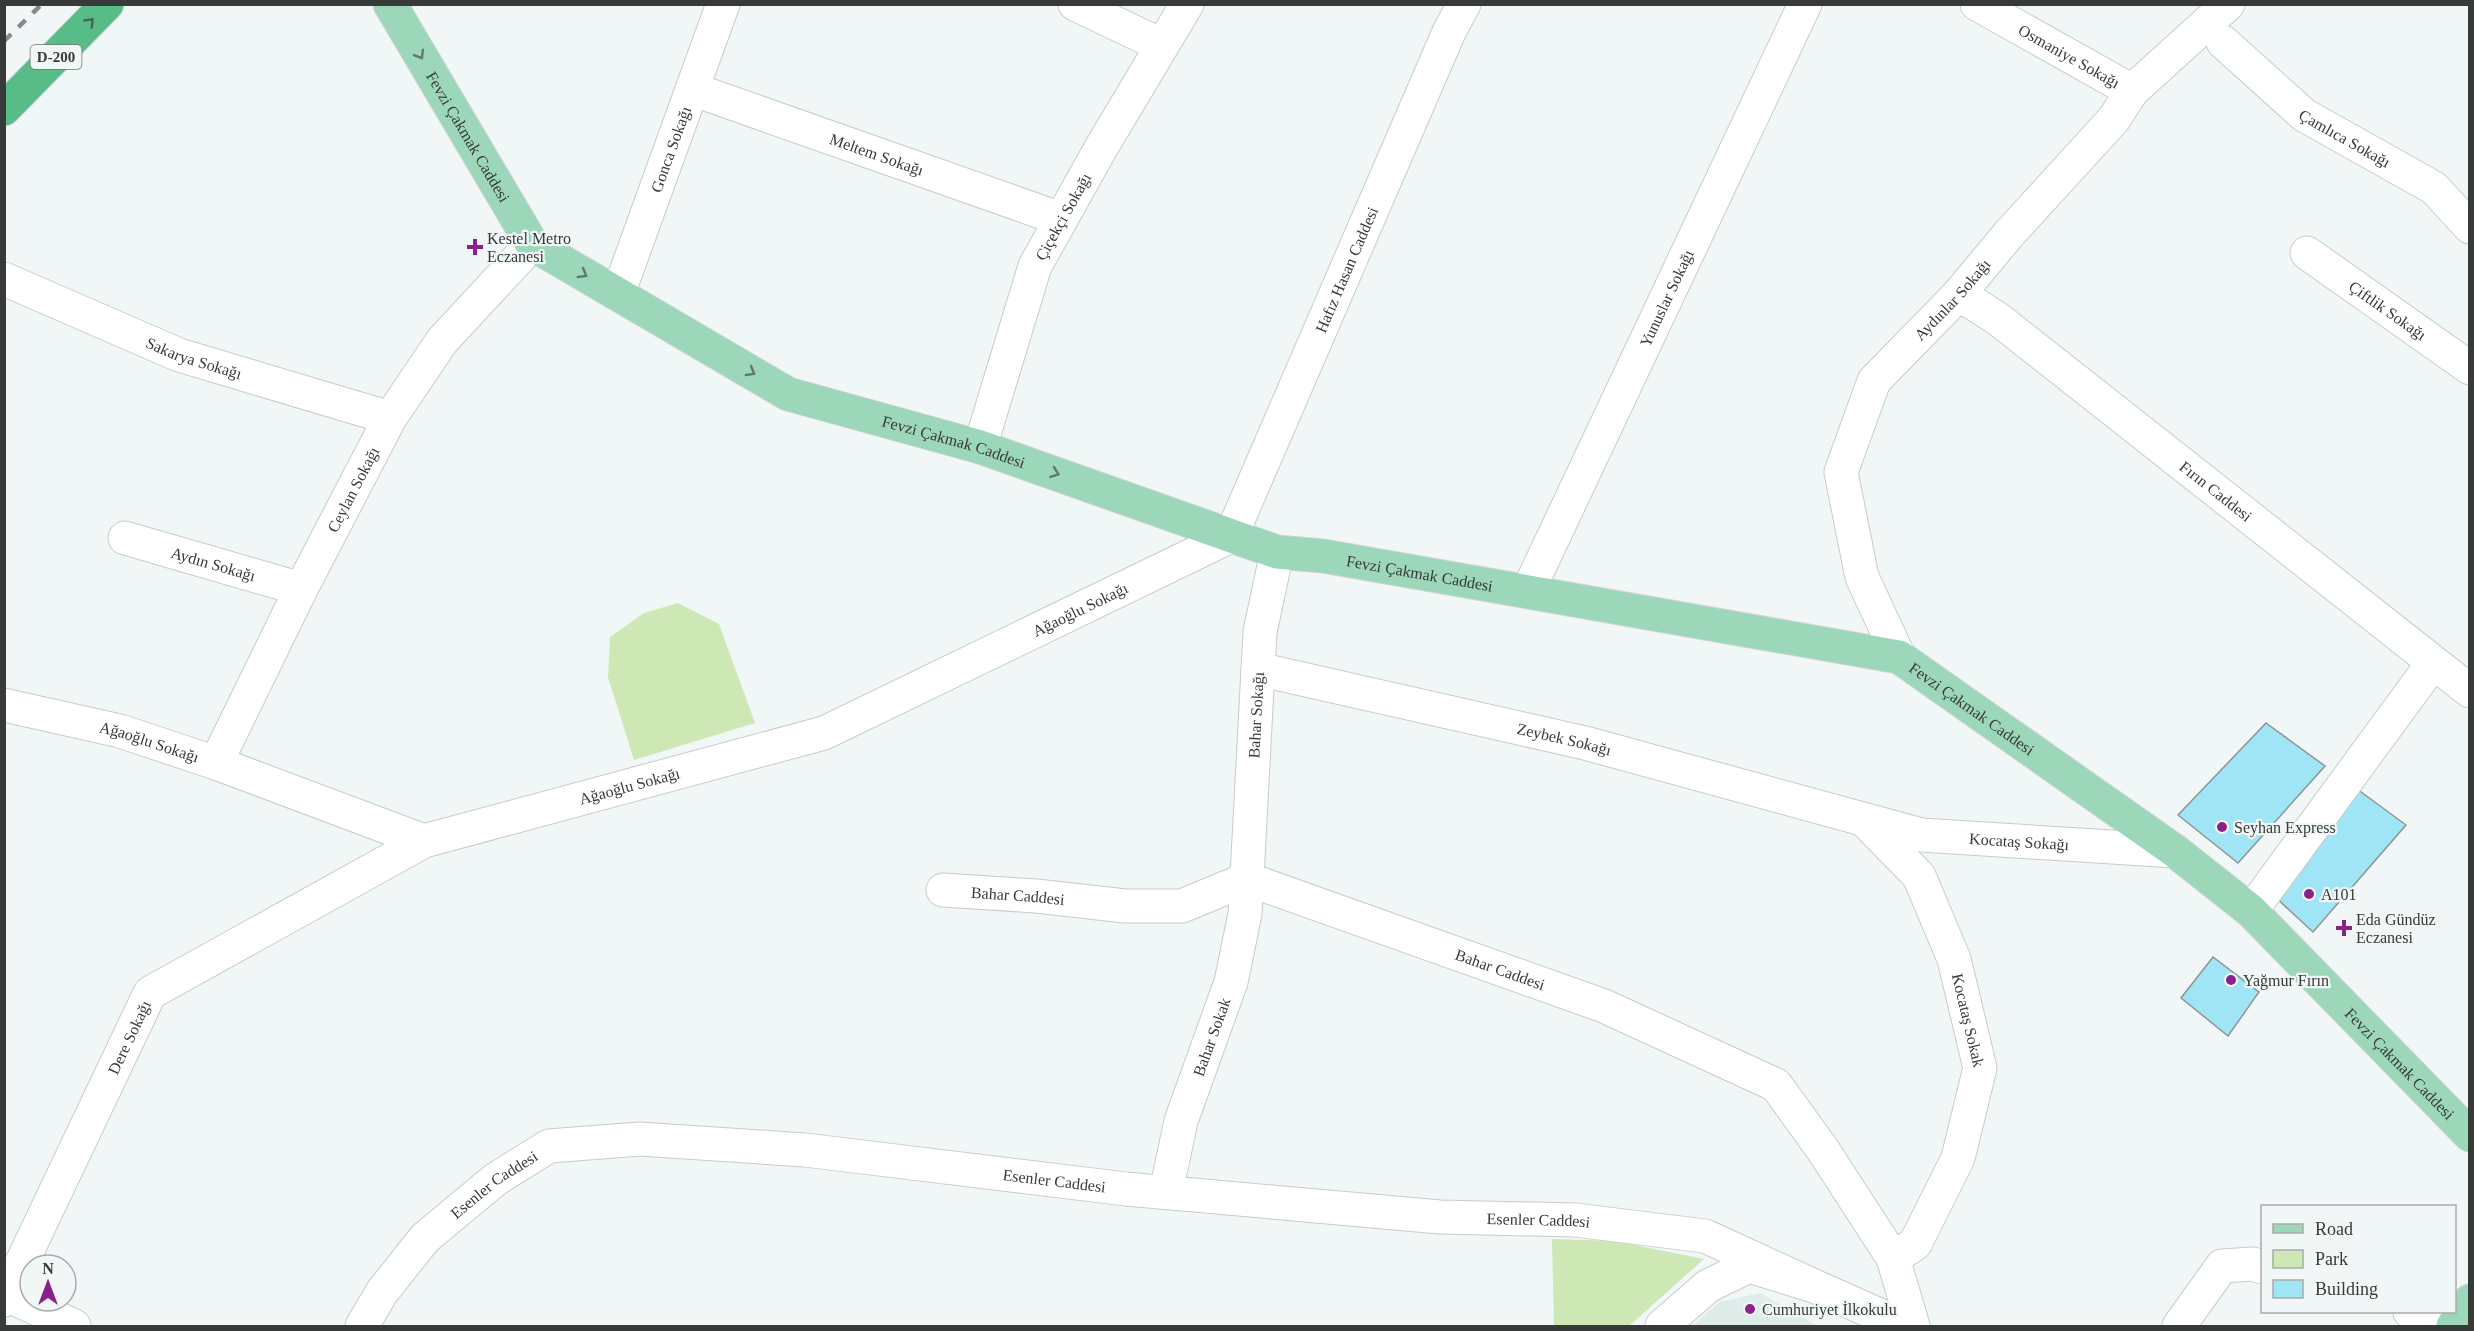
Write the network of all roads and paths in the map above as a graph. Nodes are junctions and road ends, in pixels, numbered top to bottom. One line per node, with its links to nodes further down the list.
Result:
1 (107, 4): 14 (highway, D-200, one-way to 1)
2 (390, 4): 17 (main road, Fevzi Çakmak Caddesi, one-way to 17)
3 (723, 4): 12 (street, Gonca Sokağı)
4 (1075, 4): 11 (street)
5 (1187, 4): 11 (street, Çiçekçi Sokağı)
6 (1464, 4): 25 (street, Hafız Hasan Caddesi)
7 (1805, 4): 29 (street, Yunuslar Sokağı)
8 (1977, 4): 13 (street, Osmaniye Sokağı)
9 (2228, 4): 13 (street, Aydınlar Sokağı)
10 (2223, 42): 16 (street, Çamlıca Sokağı)
11 (1161, 45): 15 (street, Çiçekçi Sokağı)
12 (693, 89): 15 (street, Meltem Sokağı); 20 (street, Gonca Sokağı)
13 (2132, 91): 21 (street, Aydınlar Sokağı)
14 (4, 109)
15 (1061, 219): 24 (street, Çiçekçi Sokağı)
16 (2469, 227)
17 (532, 244): 20 (main road, Fevzi Çakmak Caddesi, one-way to 20); 23 (street, Ceylan Sokağı)
18 (2307, 253): 22 (street, Çiftlik Sokağı)
19 (4, 279): 23 (street, Sakarya Sokağı)
20 (618, 294): 24 (main road, Fevzi Çakmak Caddesi, one-way to 24)
21 (1959, 294): 30 (street, Aydınlar Sokağı); 31 (street, Fırın Caddesi)
22 (2469, 368)
23 (390, 418): 28 (street, Ceylan Sokağı)
24 (980, 447): 25 (main road, Fevzi Çakmak Caddesi, one-way to 25)
25 (1231, 536): 27 (main road, Fevzi Çakmak Caddesi); 37 (street, Ağaoğlu Sokağı)
26 (125, 538): 28 (street, Aydın Sokağı)
27 (1277, 552): 29 (main road, Fevzi Çakmak Caddesi); 32 (street, Bahar Sokağı)
28 (301, 589): 35 (street, Ceylan Sokağı)
29 (1528, 591): 30 (main road, Fevzi Çakmak Caddesi)
30 (1899, 657): 38 (main road, Fevzi Çakmak Caddesi)
31 (2433, 663): 33 (street, Fırın Caddesi); 41 (street)
32 (1258, 669): 36 (street, Zeybek Sokağı); 39 (street, Bahar Sokağı)
33 (2469, 691)
34 (4, 705): 35 (street, Ağaoğlu Sokağı)
35 (216, 763): 37 (street, Ağaoğlu Sokağı)
36 (1865, 821): 38 (street, Kocataş Sokağı); 44 (street, Kocataş Sokak)
37 (424, 841): 47 (street, Dere Sokağı)
38 (2175, 851): 41 (main road, Fevzi Çakmak Caddesi)
39 (1247, 879): 40 (street, Bahar Caddesi); 43 (street, Bahar Sokak); 44 (street, Bahar Caddesi)
40 (943, 890)
41 (2251, 911): 42 (main road, Fevzi Çakmak Caddesi)
42 (2469, 1135)
43 (1166, 1192): 46 (street, Esenler Caddesi); 52 (street, Esenler Caddesi)
44 (1893, 1258): 55 (street, Bahar Caddesi)
45 (2261, 1267): 56 (street)
46 (1814, 1286): 53 (street); 54 (street)
47 (6, 1298): 50 (street); 51 (street)
48 (2469, 1301): 58 (main road)
49 (2413, 1313): 57 (street)
50 (27, 1326)
51 (74, 1326)
52 (362, 1326)
53 (1662, 1326)
54 (1904, 1326)
55 (1913, 1326)
56 (2179, 1326)
57 (2434, 1326)
58 (2453, 1326)

